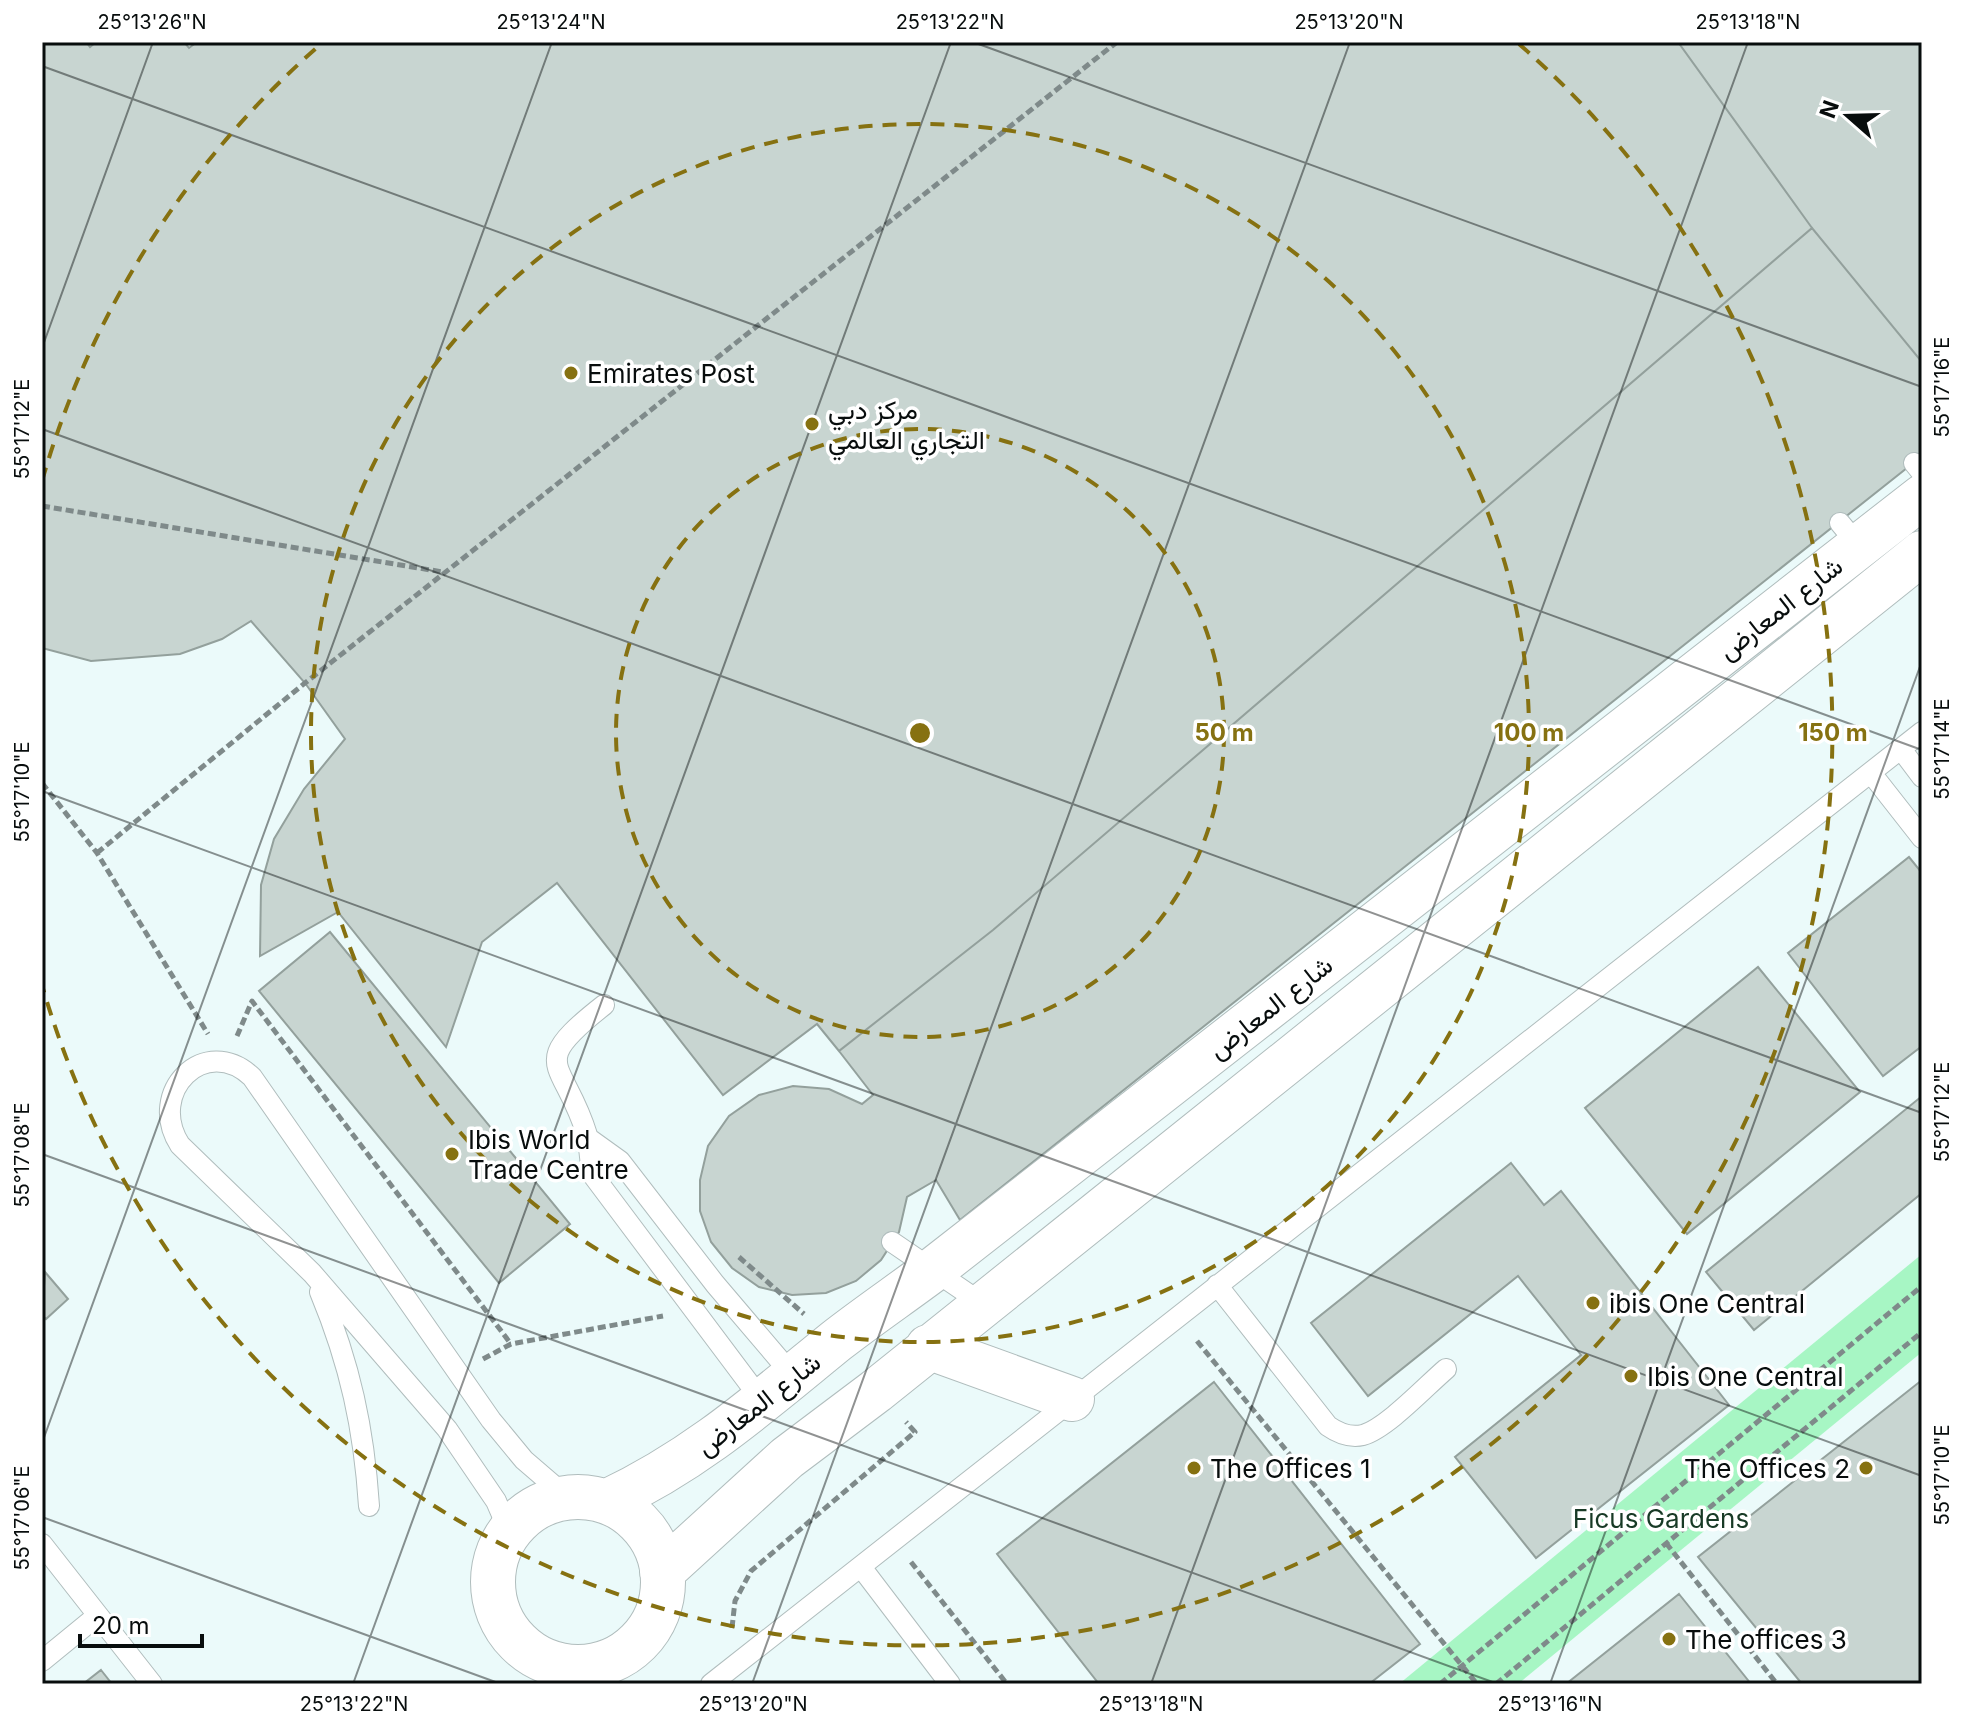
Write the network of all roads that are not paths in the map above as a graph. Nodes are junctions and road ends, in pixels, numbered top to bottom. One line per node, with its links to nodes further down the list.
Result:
1 (1919, 478): 11 (street, شارع المعارض)
2 (1922, 553): 14 (street, شارع المعارض)
3 (1922, 732): 4 (lane)
4 (1901, 749): 5 (lane); 6 (lane)
5 (1871, 773): 7 (lane); 13 (lane)
6 (1922, 777)
7 (1922, 838)
8 (604, 1005): 9 (lane)
9 (588, 1138): 17 (lane); 17 (lane)
10 (892, 1242): 11 (lane)
11 (934, 1269): 14 (lane); 17 (street, شارع المعارض)
12 (312, 1273): 19 (lane); 20 (lane); 21 (lane)
13 (1217, 1285): 16 (lane); 18 (lane)
14 (983, 1304): 15 (street, شارع المعارض)
15 (928, 1347): 18 (street); 24 (street, شارع المعارض)
16 (1446, 1369)
17 (779, 1390): 19 (street, شارع المعارض)
18 (1072, 1399): 23 (lane)
19 (587, 1499): 21 (street); 24 (street)
20 (369, 1506)
21 (509, 1531): 27 (street)
22 (42, 1544): 25 (lane)
23 (861, 1567): 30 (lane); 31 (lane)
24 (662, 1572): 28 (street)
25 (97, 1616): 26 (lane); 29 (lane)
26 (42, 1661)
27 (541, 1672): 28 (street)
28 (602, 1674)
29 (152, 1684)
30 (711, 1684)
31 (950, 1684)

